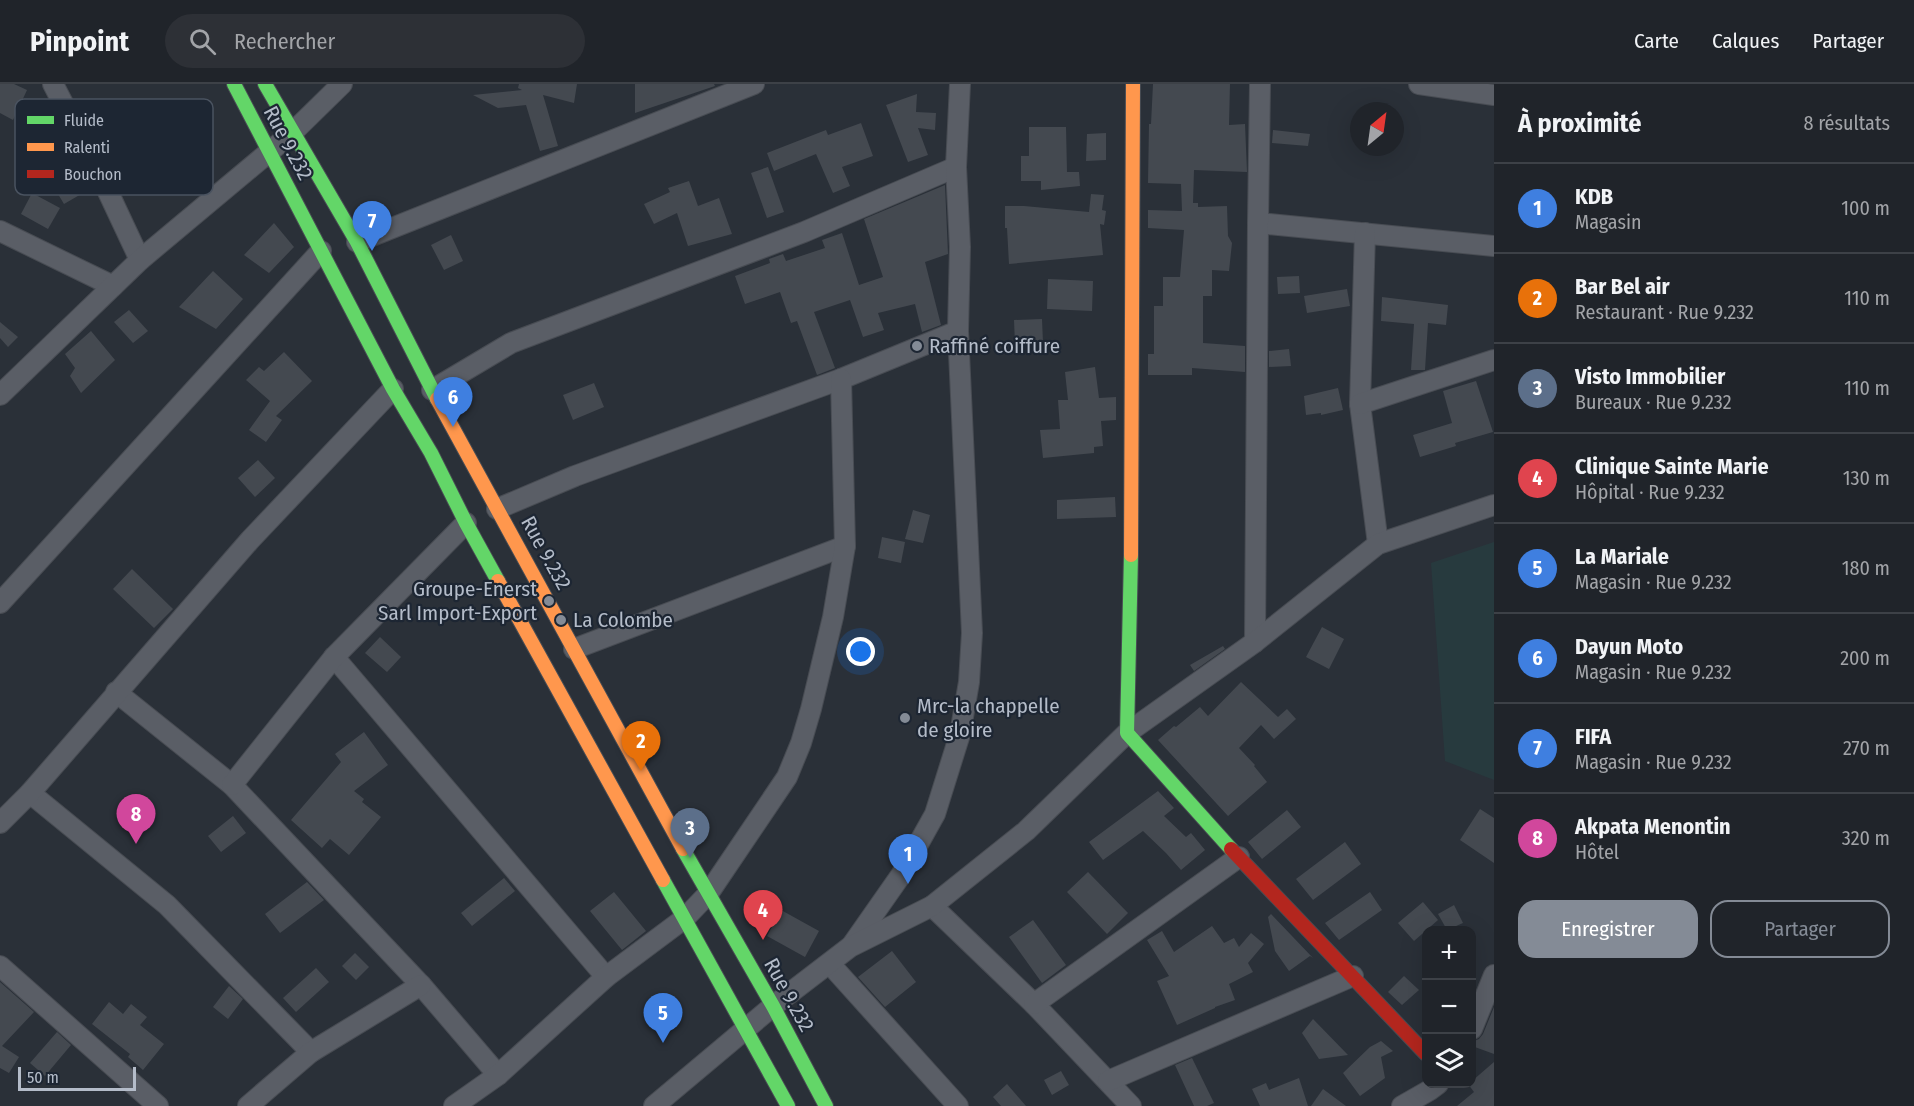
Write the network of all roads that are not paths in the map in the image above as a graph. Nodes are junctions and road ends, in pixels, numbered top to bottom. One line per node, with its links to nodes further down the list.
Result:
1 (53, 84): 11 (street)
2 (234, 84): 13 (street, Rue 9.232)
3 (265, 84): 12 (street, Rue 9.232)
4 (342, 84): 12 (street)
5 (754, 84): 19 (street)
6 (960, 84): 14 (street)
7 (1133, 84): 41 (street)
8 (1260, 84): 16 (street)
9 (1419, 84): 10 (street)
10 (1494, 94)
11 (61, 99)
12 (293, 132): 13 (street); 19 (street, Rue 9.232)
13 (269, 152): 21 (street, Rue 9.232); 22 (street)
14 (956, 167): 24 (street); 28 (street)
15 (110, 195): 22 (street)
16 (1258, 224): 18 (street); 37 (street)
17 (0, 231): 23 (street)
18 (1365, 233): 20 (street); 30 (street)
19 (357, 242): 28 (street, Rue 9.232)
20 (1494, 246)
21 (321, 251): 27 (street, Rue 9.232); 36 (street)
22 (140, 260): 23 (street)
23 (113, 286): 29 (street)
24 (958, 331): 26 (street); 49 (street)
25 (1494, 360): 30 (street)
26 (841, 378): 32 (street); 35 (street)
27 (393, 389): 33 (street, Rue 9.232); 40 (street)
28 (432, 390): 32 (street, Rue 9.232)
29 (0, 395)
30 (1360, 404): 34 (street)
31 (1494, 505): 34 (street)
32 (497, 508): 38 (street, Rue 9.232)
33 (466, 523): 39 (street); 48 (street, Rue 9.232)
34 (1378, 544): 37 (street)
35 (845, 546): 38 (street); 46 (street)
36 (0, 603)
37 (1256, 642): 41 (street)
38 (574, 649): 46 (street, Rue 9.232)
39 (334, 657): 42 (street); 54 (street)
40 (117, 692): 42 (street); 43 (street)
41 (1127, 733): 45 (street); 47 (street)
42 (232, 785): 55 (street)
43 (30, 793): 44 (street); 61 (street)
44 (0, 823)
45 (1239, 857): 53 (street); 56 (street)
46 (708, 894): 48 (street); 57 (street, Rue 9.232)
47 (932, 906): 49 (street); 56 (street)
48 (686, 918): 54 (street); 59 (street, Rue 9.232)
49 (850, 948): 50 (street)
50 (830, 964): 57 (street); 71 (street)
51 (0, 966): 65 (street)
52 (1494, 975): 58 (street)
53 (1353, 976): 60 (street); 63 (street)
54 (606, 977): 62 (street)
55 (421, 985): 61 (street); 62 (street)
56 (1034, 1004): 63 (street)
57 (773, 1006): 59 (street); 70 (street, Rue 9.232)
58 (1476, 1019)
59 (746, 1028): 68 (street); 69 (street, Rue 9.232)
60 (1422, 1050)
61 (311, 1052): 66 (street)
62 (498, 1075): 67 (street)
63 (1108, 1081): 72 (street)
64 (1432, 1088): 73 (street)
65 (158, 1106)
66 (248, 1106)
67 (454, 1106)
68 (654, 1106)
69 (788, 1106)
70 (826, 1106)
71 (958, 1106)
72 (1131, 1106)
73 (1402, 1106)

